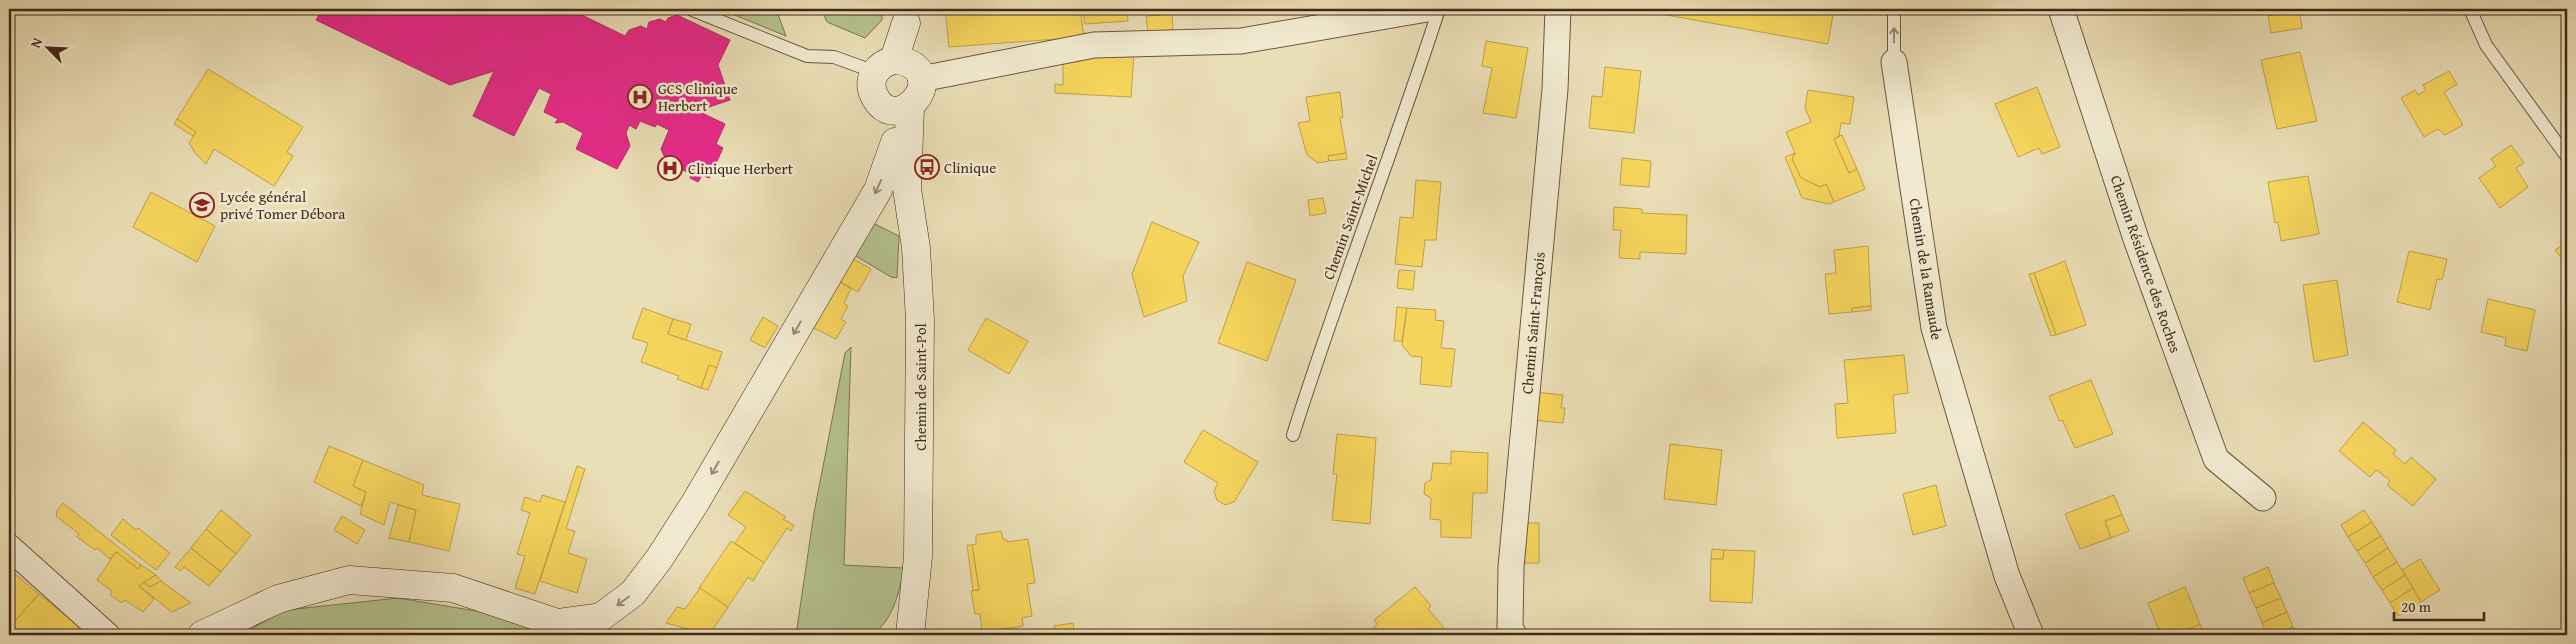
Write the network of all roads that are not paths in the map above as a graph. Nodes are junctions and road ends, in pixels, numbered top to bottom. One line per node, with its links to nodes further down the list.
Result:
1 (690, 9): 10 (lane)
2 (1427, 9): 10 (street)
3 (1439, 9): 14 (lane, Chemin Saint-Michel)
4 (1558, 9): 22 (street, Chemin Saint-François)
5 (1894, 9): 9 (lane, Chemin de la Ramaude, one-way to 5)
6 (2061, 9): 15 (street, Chemin Résidence des Roches)
7 (2470, 9): 13 (lane)
8 (906, 16): 10 (main road)
9 (1894, 62): 23 (street, Chemin de la Ramaude)
10 (900, 67): 11 (main road); 11 (main road)
11 (901, 108): 12 (main road)
12 (901, 140): 17 (main road, one-way to 17); 21 (main road, Chemin de Saint-Pol)
13 (2567, 157)
14 (1293, 436)
15 (2263, 498)
16 (9, 547): 19 (street)
17 (557, 623): 18 (main road); 20 (main road)
18 (590, 634)
19 (107, 635)
20 (202, 635)
21 (910, 635)
22 (1514, 635)
23 (2031, 635)

